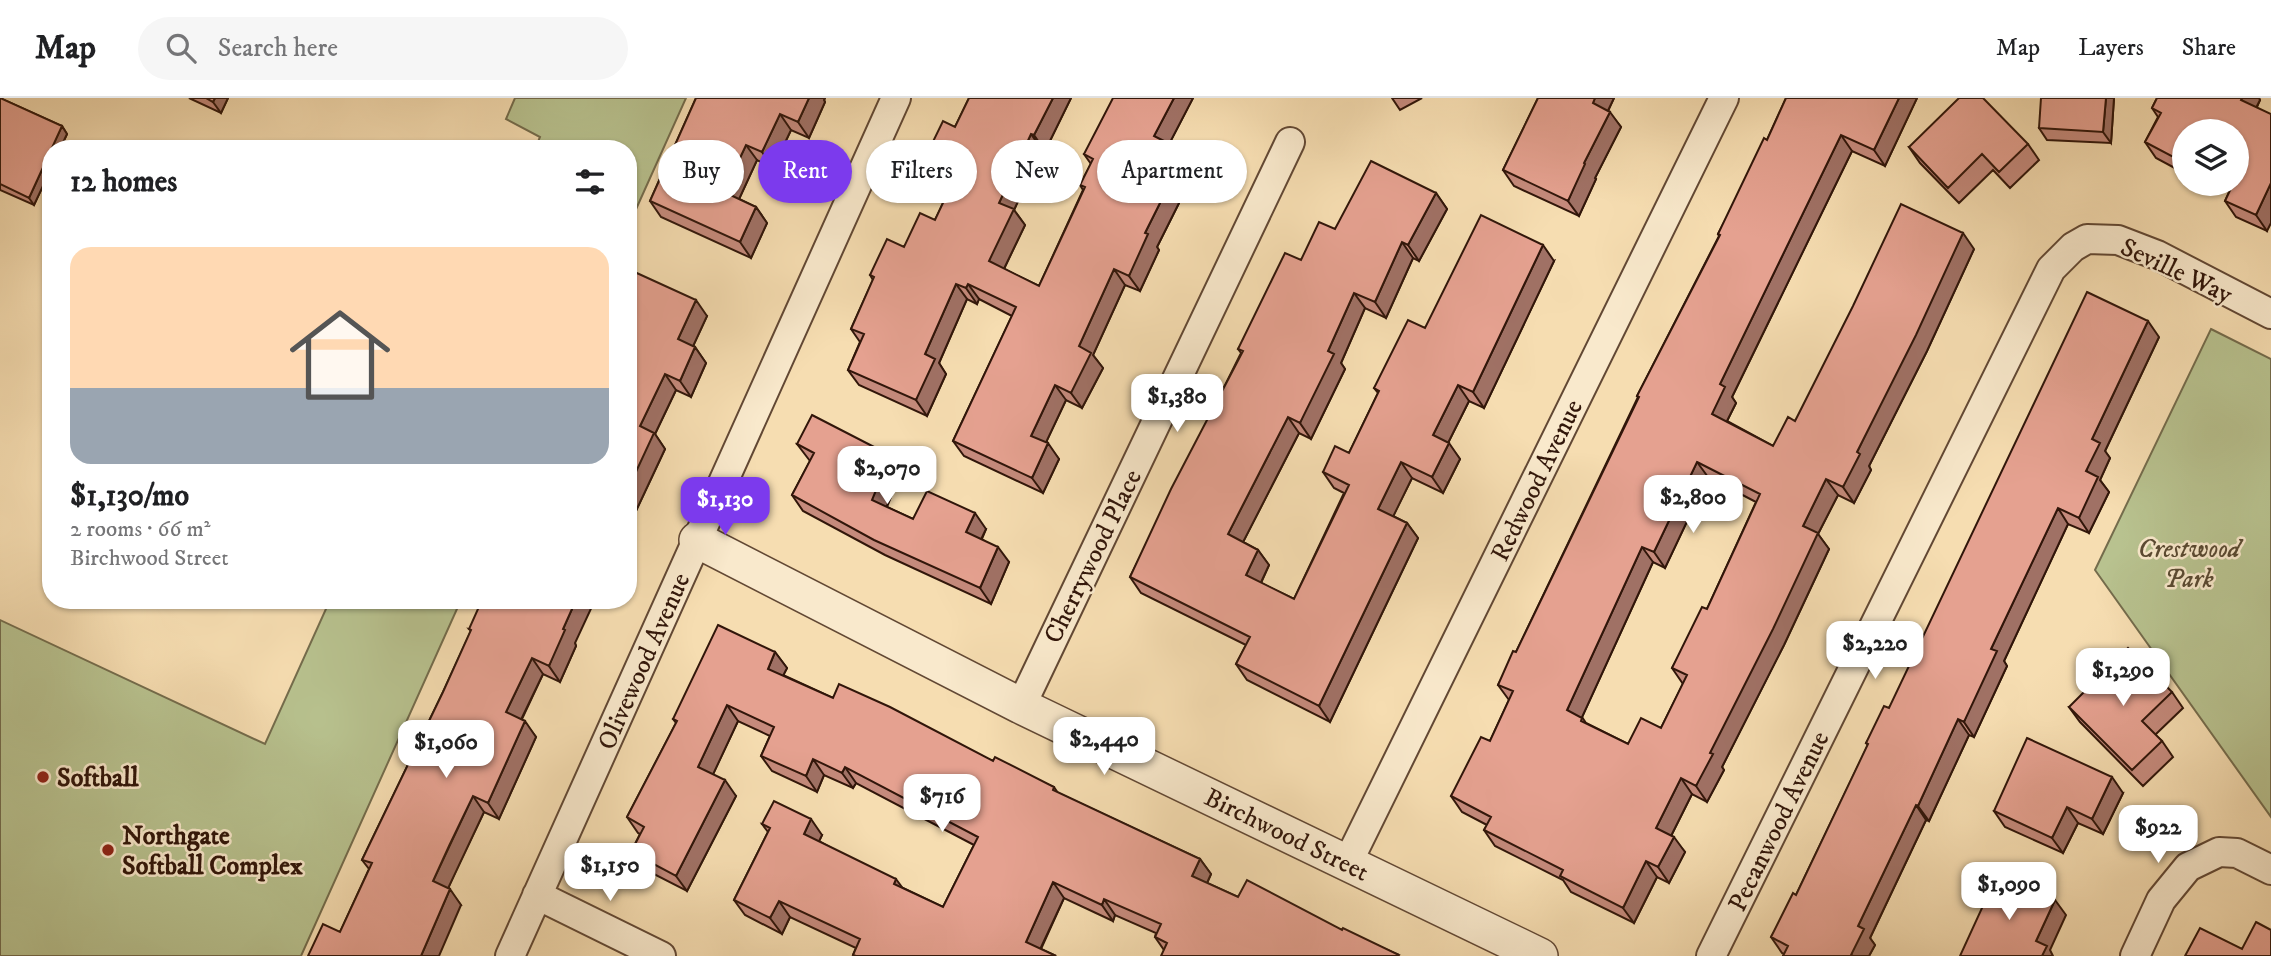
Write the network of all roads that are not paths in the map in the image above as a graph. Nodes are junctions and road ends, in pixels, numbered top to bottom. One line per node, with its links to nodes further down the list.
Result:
1 (896, 98): 6 (street, Olivewood Avenue)
2 (1724, 98): 8 (street, Redwood Avenue)
3 (1290, 142): 7 (street, Cherrywood Place)
4 (2271, 314): 5 (street, Seville Way)
5 (1994, 384): 14 (street, Pecanwood Avenue)
6 (697, 540): 7 (street, Birchwood Street); 10 (street, Olivewood Avenue)
7 (1021, 706): 8 (street, Birchwood Street)
8 (1348, 862): 11 (street, Birchwood Street)
9 (2271, 870): 15 (street)
10 (537, 895): 12 (street, Olivewood Avenue); 13 (street)
11 (1520, 951)
12 (510, 956)
13 (661, 956)
14 (1711, 956)
15 (2135, 956)

